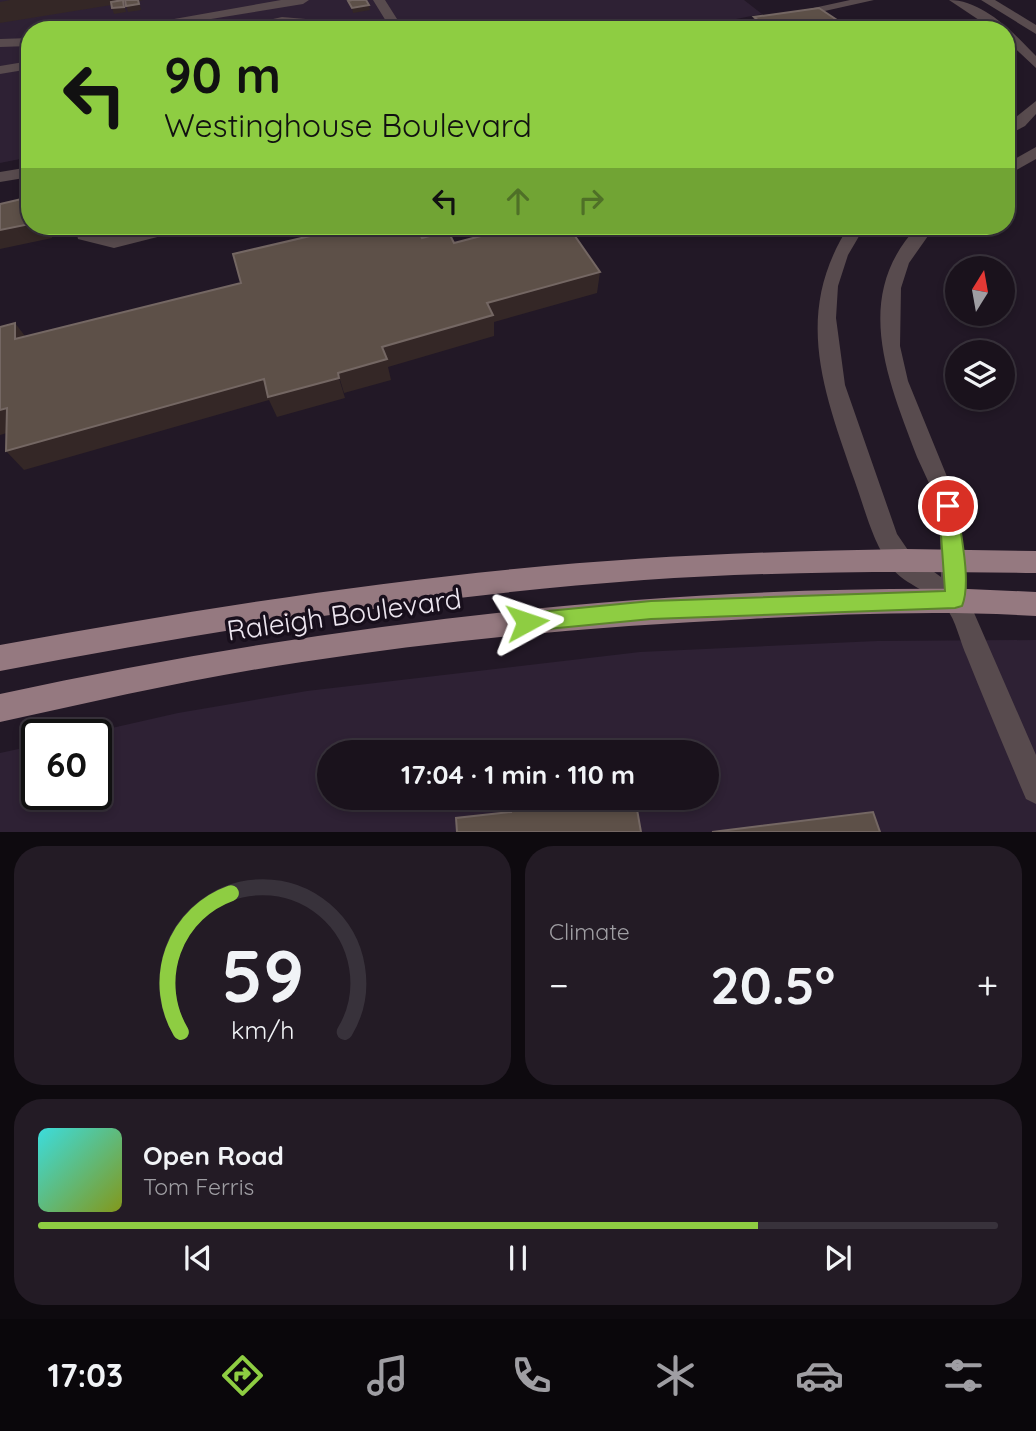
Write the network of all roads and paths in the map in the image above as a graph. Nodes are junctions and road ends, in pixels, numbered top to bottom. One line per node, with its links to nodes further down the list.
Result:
1 (303, 0): 8 (street)
2 (379, 0): 9 (street)
3 (868, 0): 6 (street)
4 (955, 0): 11 (street)
5 (987, 0): 12 (street)
6 (820, 9): 7 (street); 10 (street)
7 (835, 20)
8 (174, 21)
9 (393, 21)
10 (762, 21)
11 (988, 21)
12 (1036, 30)
13 (21, 42): 15 (street)
14 (1015, 42): 16 (street)
15 (0, 43)
16 (1036, 64)
17 (21, 66): 18 (street)
18 (0, 70)
19 (1036, 105): 20 (street)
20 (1015, 126)
21 (1036, 152): 22 (street)
22 (1015, 165)
23 (21, 174): 24 (street)
24 (0, 177)
25 (83, 235): 26 (street)
26 (142, 235)
27 (852, 235): 29 (street)
28 (919, 235): 30 (street)
29 (899, 561): 30 (main road, Raleigh Boulevard); 32 (street); 34 (main road, Raleigh Boulevard)
30 (955, 561): 31 (main road, Raleigh Boulevard); 32 (street)
31 (1036, 562)
32 (955, 599): 33 (main road, Raleigh Boulevard); 35 (main road, Raleigh Boulevard); 36 (street)
33 (1036, 604)
34 (0, 658)
35 (0, 708)
36 (1036, 789)

